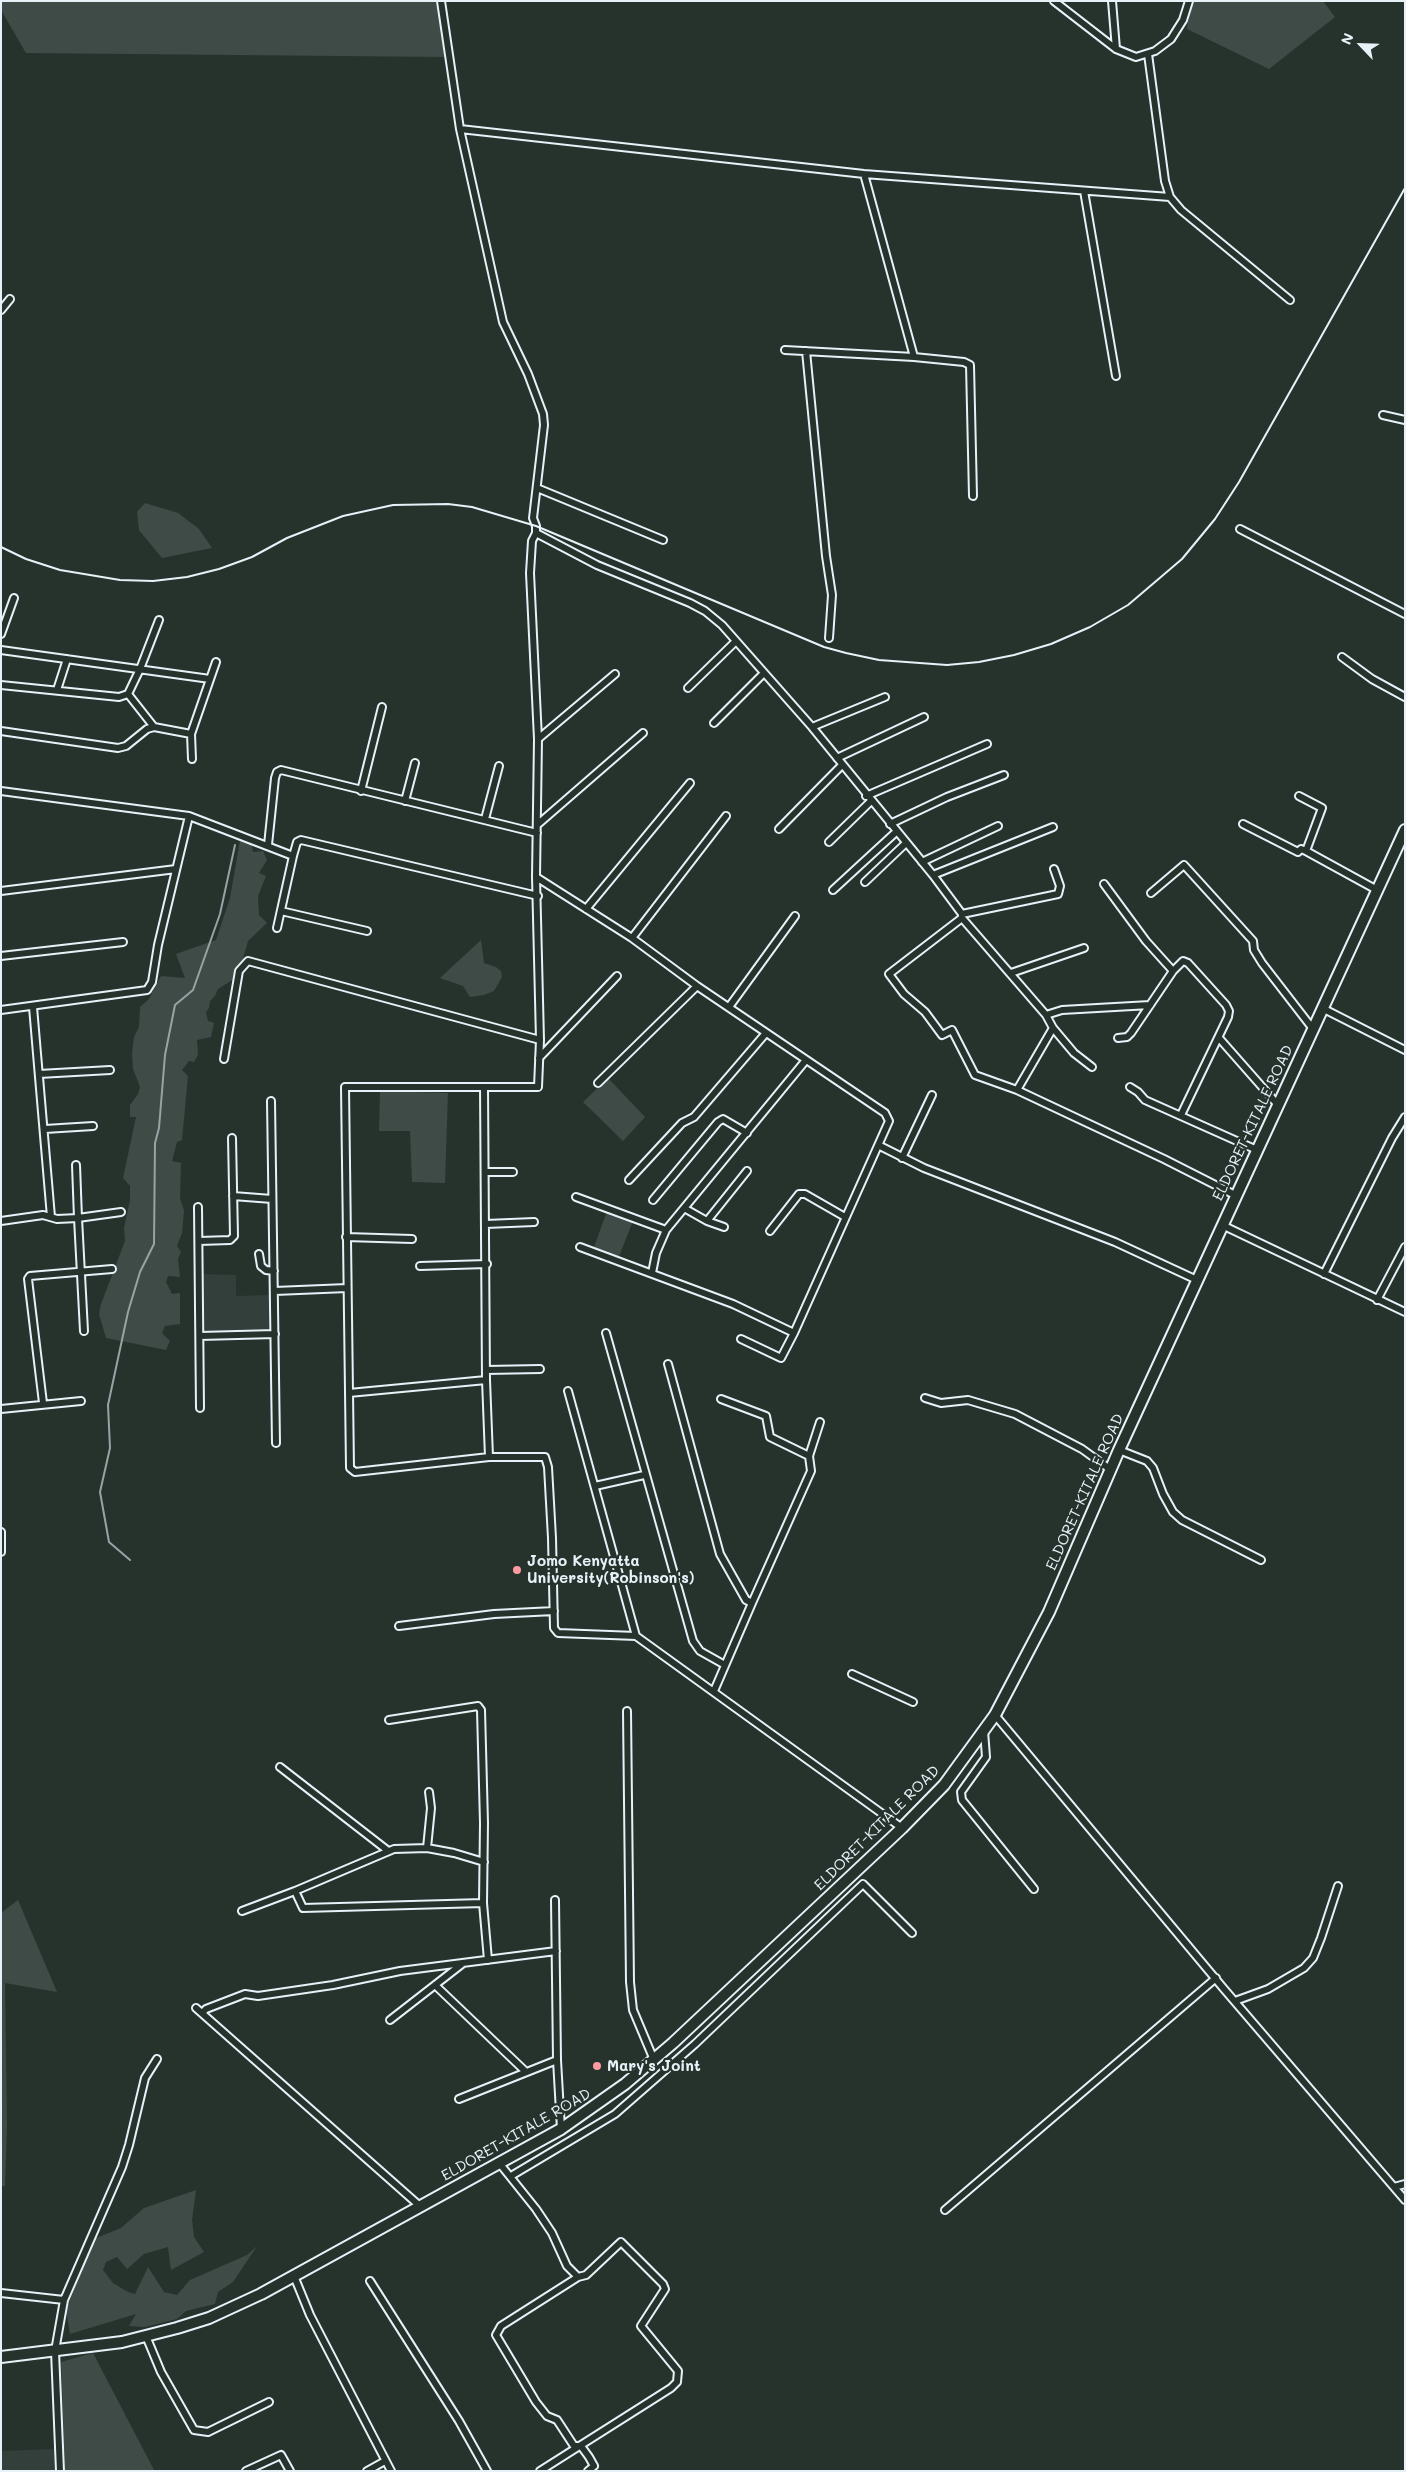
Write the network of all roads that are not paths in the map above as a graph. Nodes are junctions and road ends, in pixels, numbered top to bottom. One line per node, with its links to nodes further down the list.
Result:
1 (441, 1): 7 (street)
2 (1054, 1): 5 (street)
3 (1112, 1): 5 (street)
4 (1189, 1): 6 (street)
5 (1116, 49): 6 (street)
6 (1148, 54): 10 (street)
7 (460, 129): 8 (street); 20 (street)
8 (864, 174): 9 (street); 16 (street)
9 (1084, 191): 10 (street); 17 (street)
10 (1170, 197): 12 (street)
11 (10, 299): 13 (street)
12 (1290, 300)
13 (1, 310)
14 (785, 350): 15 (street)
15 (806, 351): 16 (street); 29 (street)
16 (914, 357): 21 (street)
17 (1116, 376)
18 (1384, 415): 19 (street)
19 (1405, 420)
20 (537, 488): 23 (street); 24 (street)
21 (973, 496)
22 (1240, 529): 26 (street)
23 (536, 533): 30 (street); 53 (street)
24 (663, 540)
25 (14, 598): 28 (street)
26 (1405, 614)
27 (159, 620): 35 (street)
28 (1, 634)
29 (829, 638)
30 (736, 641): 36 (street); 40 (street)
31 (1, 650): 33 (street)
32 (1342, 657): 44 (street)
33 (67, 659): 35 (street); 41 (street)
34 (216, 662): 38 (street)
35 (140, 669): 38 (street); 42 (street)
36 (764, 673): 47 (street); 49 (street)
37 (615, 674): 53 (street)
38 (210, 679): 52 (street)
39 (1, 685): 41 (street)
40 (688, 688)
41 (57, 690): 42 (street)
42 (128, 694): 48 (street)
43 (885, 697): 49 (street)
44 (1405, 697)
45 (382, 707): 63 (street)
46 (924, 717): 55 (street)
47 (714, 723)
48 (154, 727): 50 (street); 52 (street)
49 (812, 727): 55 (street)
50 (1, 731)
51 (643, 733): 72 (street)
52 (190, 734): 56 (street)
53 (538, 739): 72 (street)
54 (988, 744): 65 (street)
55 (837, 758): 58 (street)
56 (192, 759)
57 (415, 763): 66 (street)
58 (842, 765): 65 (street); 75 (street)
59 (499, 766): 69 (street)
60 (1004, 775): 70 (street)
61 (690, 783): 96 (street)
62 (1, 791): 67 (street)
63 (361, 791): 66 (street); 81 (street)
64 (1299, 796): 82 (street)
65 (868, 799): 70 (street); 79 (street)
66 (405, 801): 69 (street)
67 (189, 816): 81 (street); 85 (street)
68 (726, 816): 102 (street)
69 (485, 819): 78 (street)
70 (890, 824): 77 (street)
71 (1243, 824): 82 (street)
72 (537, 825): 78 (street)
73 (998, 826): 84 (street)
74 (1053, 827): 87 (street)
75 (779, 829)
76 (1405, 830): 92 (highway, ELDORET-KITALE ROAD)
77 (896, 832): 80 (street); 91 (street)
78 (537, 833): 88 (street)
79 (829, 842)
80 (906, 843): 84 (street); 89 (street)
81 (268, 845): 83 (street)
82 (1306, 851): 92 (street)
83 (293, 856): 95 (street); 97 (street)
84 (922, 862): 87 (street)
85 (176, 869): 93 (street); 111 (street)
86 (1054, 869): 99 (street)
87 (933, 875): 99 (street)
88 (536, 877): 95 (street); 96 (street)
89 (865, 882)
90 (1104, 884): 106 (street)
91 (833, 890)
92 (1377, 890): 113 (highway, ELDORET-KITALE ROAD)
93 (1, 891)
94 (1151, 893): 117 (street)
95 (538, 896): 121 (street)
96 (586, 910): 102 (street)
97 (281, 911): 100 (street); 101 (street)
98 (794, 916): 112 (street)
99 (962, 916): 107 (street); 132 (street)
100 (277, 928)
101 (367, 931)
102 (632, 938): 109 (street)
103 (123, 942): 105 (street)
104 (1084, 948): 107 (street)
105 (1, 956)
106 (1173, 970): 110 (street); 120 (street)
107 (1011, 973): 115 (street)
108 (617, 976): 123 (street)
109 (697, 986): 112 (street); 129 (street)
110 (1150, 1005): 115 (street); 119 (street)
111 (33, 1007): 114 (street); 128 (street)
112 (729, 1007): 118 (street)
113 (1322, 1008): 117 (highway, ELDORET-KITALE ROAD); 122 (street)
114 (1, 1010)
115 (1046, 1015): 116 (street)
116 (1053, 1028): 126 (street); 132 (street)
117 (1314, 1029): 135 (highway, ELDORET-KITALE ROAD)
118 (766, 1033): 125 (street); 149 (street)
119 (1118, 1038)
120 (1219, 1038): 135 (street); 136 (street)
121 (540, 1040): 123 (street); 124 (street)
122 (1405, 1050)
123 (539, 1058): 130 (street)
124 (224, 1059)
125 (806, 1060): 140 (street); 142 (street)
126 (1092, 1068)
127 (110, 1070): 128 (street)
128 (39, 1074): 139 (street)
129 (598, 1082)
130 (484, 1087): 147 (street); 169 (street)
131 (1130, 1087): 136 (street)
132 (1017, 1090): 150 (street)
133 (932, 1095): 144 (street)
134 (271, 1101): 153 (street)
135 (1278, 1105): 143 (highway, ELDORET-KITALE ROAD)
136 (1181, 1115): 143 (street)
137 (1405, 1117): 181 (street)
138 (92, 1126): 139 (street)
139 (45, 1129): 158 (street)
140 (747, 1133): 154 (street); 156 (street)
141 (232, 1138): 151 (street)
142 (880, 1146): 144 (street); 159 (street)
143 (1257, 1150): 150 (highway, ELDORET-KITALE ROAD)
144 (902, 1158): 182 (street)
145 (76, 1165): 160 (street)
146 (747, 1171): 162 (street)
147 (485, 1172): 148 (street); 164 (street)
148 (513, 1172)
149 (629, 1180)
150 (1235, 1195): 165 (highway, ELDORET-KITALE ROAD)
151 (233, 1196): 153 (street); 171 (street)
152 (576, 1197): 167 (street)
153 (272, 1199): 178 (street)
154 (654, 1200)
155 (198, 1207): 171 (street)
156 (684, 1208): 162 (street); 167 (street)
157 (121, 1212): 160 (street)
158 (50, 1217): 160 (street); 161 (street)
159 (845, 1217): 168 (street); 188 (street)
160 (78, 1218): 179 (street)
161 (1, 1221)
162 (707, 1221): 166 (street)
163 (534, 1222): 164 (street)
164 (486, 1224): 175 (street)
165 (1222, 1225): 181 (street); 182 (highway, ELDORET-KITALE ROAD)
166 (724, 1227)
167 (666, 1230): 180 (street)
168 (770, 1231)
169 (346, 1237): 170 (street); 183 (street)
170 (412, 1239)
171 (199, 1241): 191 (street)
172 (1405, 1247): 185 (street)
173 (580, 1248): 180 (street)
174 (259, 1254): 178 (street)
175 (486, 1264): 176 (street); 195 (street)
176 (420, 1266)
177 (112, 1269): 179 (street)
178 (274, 1270): 184 (street)
179 (80, 1273): 187 (street); 202 (street)
180 (652, 1273): 188 (street)
181 (1324, 1274): 185 (street)
182 (1197, 1280): 207 (highway, ELDORET-KITALE ROAD)
183 (347, 1288): 184 (street); 198 (street)
184 (275, 1291): 190 (street)
185 (1377, 1300): 186 (street)
186 (1405, 1312)
187 (84, 1331)
188 (794, 1332): 192 (street)
189 (606, 1333): 211 (street)
190 (275, 1334): 191 (street); 206 (street)
191 (200, 1336): 203 (street)
192 (741, 1339)
193 (668, 1364): 216 (street)
194 (540, 1369): 195 (street)
195 (486, 1370): 196 (street)
196 (486, 1380): 198 (street); 209 (street)
197 (568, 1391): 212 (street)
198 (349, 1393): 209 (street)
199 (925, 1398): 210 (street)
200 (721, 1399): 208 (street)
201 (82, 1401): 202 (street)
202 (43, 1403): 204 (street)
203 (200, 1408)
204 (1, 1409)
205 (820, 1422): 208 (street)
206 (276, 1444)
207 (1119, 1450): 210 (highway, ELDORET-KITALE ROAD); 215 (street)
208 (809, 1456): 216 (street)
209 (489, 1457): 217 (street)
210 (1110, 1470): 225 (highway, ELDORET-KITALE ROAD)
211 (644, 1476): 212 (street); 220 (street)
212 (595, 1486): 219 (street)
213 (1, 1532): 214 (street)
214 (1, 1552)
215 (1261, 1560)
216 (752, 1603): 220 (street)
217 (554, 1611): 218 (street); 219 (street)
218 (399, 1626)
219 (636, 1636): 222 (street)
220 (724, 1665): 222 (street)
221 (852, 1674): 223 (street)
222 (714, 1691): 230 (street)
223 (913, 1702)
224 (627, 1711): 252 (street)
225 (995, 1715): 227 (highway, ELDORET-KITALE ROAD); 244 (street)
226 (389, 1720): 233 (street)
227 (984, 1730): 230 (highway, ELDORET-KITALE ROAD); 235 (street)
228 (280, 1767): 232 (street)
229 (429, 1792): 231 (street)
230 (902, 1828): 252 (highway, ELDORET-KITALE ROAD)
231 (426, 1848): 232 (street); 233 (street)
232 (387, 1850): 236 (street)
233 (484, 1862): 238 (street)
234 (1338, 1886): 246 (street)
235 (1034, 1889)
236 (294, 1891): 238 (street); 239 (street)
237 (555, 1900): 241 (street)
238 (483, 1903): 242 (street)
239 (242, 1912)
240 (912, 1933): 257 (street)
241 (556, 1951): 242 (street); 251 (street)
242 (488, 1960): 243 (street)
243 (463, 1963): 245 (street); 248 (street)
244 (1216, 1978): 246 (street); 262 (street)
245 (435, 1985): 249 (street); 253 (street)
246 (1235, 2001): 259 (street)
247 (196, 2008): 248 (street)
248 (202, 2013): 261 (street)
249 (390, 2020)
250 (157, 2059): 267 (street)
251 (557, 2060): 253 (street); 255 (street)
252 (654, 2060): 255 (highway, ELDORET-KITALE ROAD)
253 (525, 2071): 254 (street)
254 (459, 2099)
255 (561, 2129): 256 (highway, ELDORET-KITALE ROAD)
256 (500, 2164): 257 (street); 261 (highway, ELDORET-KITALE ROAD)
257 (511, 2176): 264 (street)
258 (1405, 2184): 259 (street)
259 (1394, 2187): 260 (street)
260 (1405, 2200)
261 (421, 2207): 263 (highway, ELDORET-KITALE ROAD)
262 (945, 2210)
263 (294, 2276): 268 (highway, ELDORET-KITALE ROAD); 273 (street)
264 (578, 2277): 272 (street); 272 (street)
265 (370, 2281): 279 (street)
266 (1, 2293): 267 (street)
267 (64, 2300): 269 (street)
268 (146, 2336): 269 (highway, ELDORET-KITALE ROAD); 271 (street)
269 (55, 2351): 270 (highway, ELDORET-KITALE ROAD); 274 (street)
270 (1, 2357)
271 (269, 2402)
272 (581, 2446): 280 (street); 281 (street)
273 (384, 2461): 277 (street); 278 (street)
274 (60, 2471)
275 (246, 2471): 276 (street)
276 (290, 2471)
277 (367, 2471)
278 (391, 2471)
279 (487, 2471)
280 (540, 2471)
281 (588, 2471)

